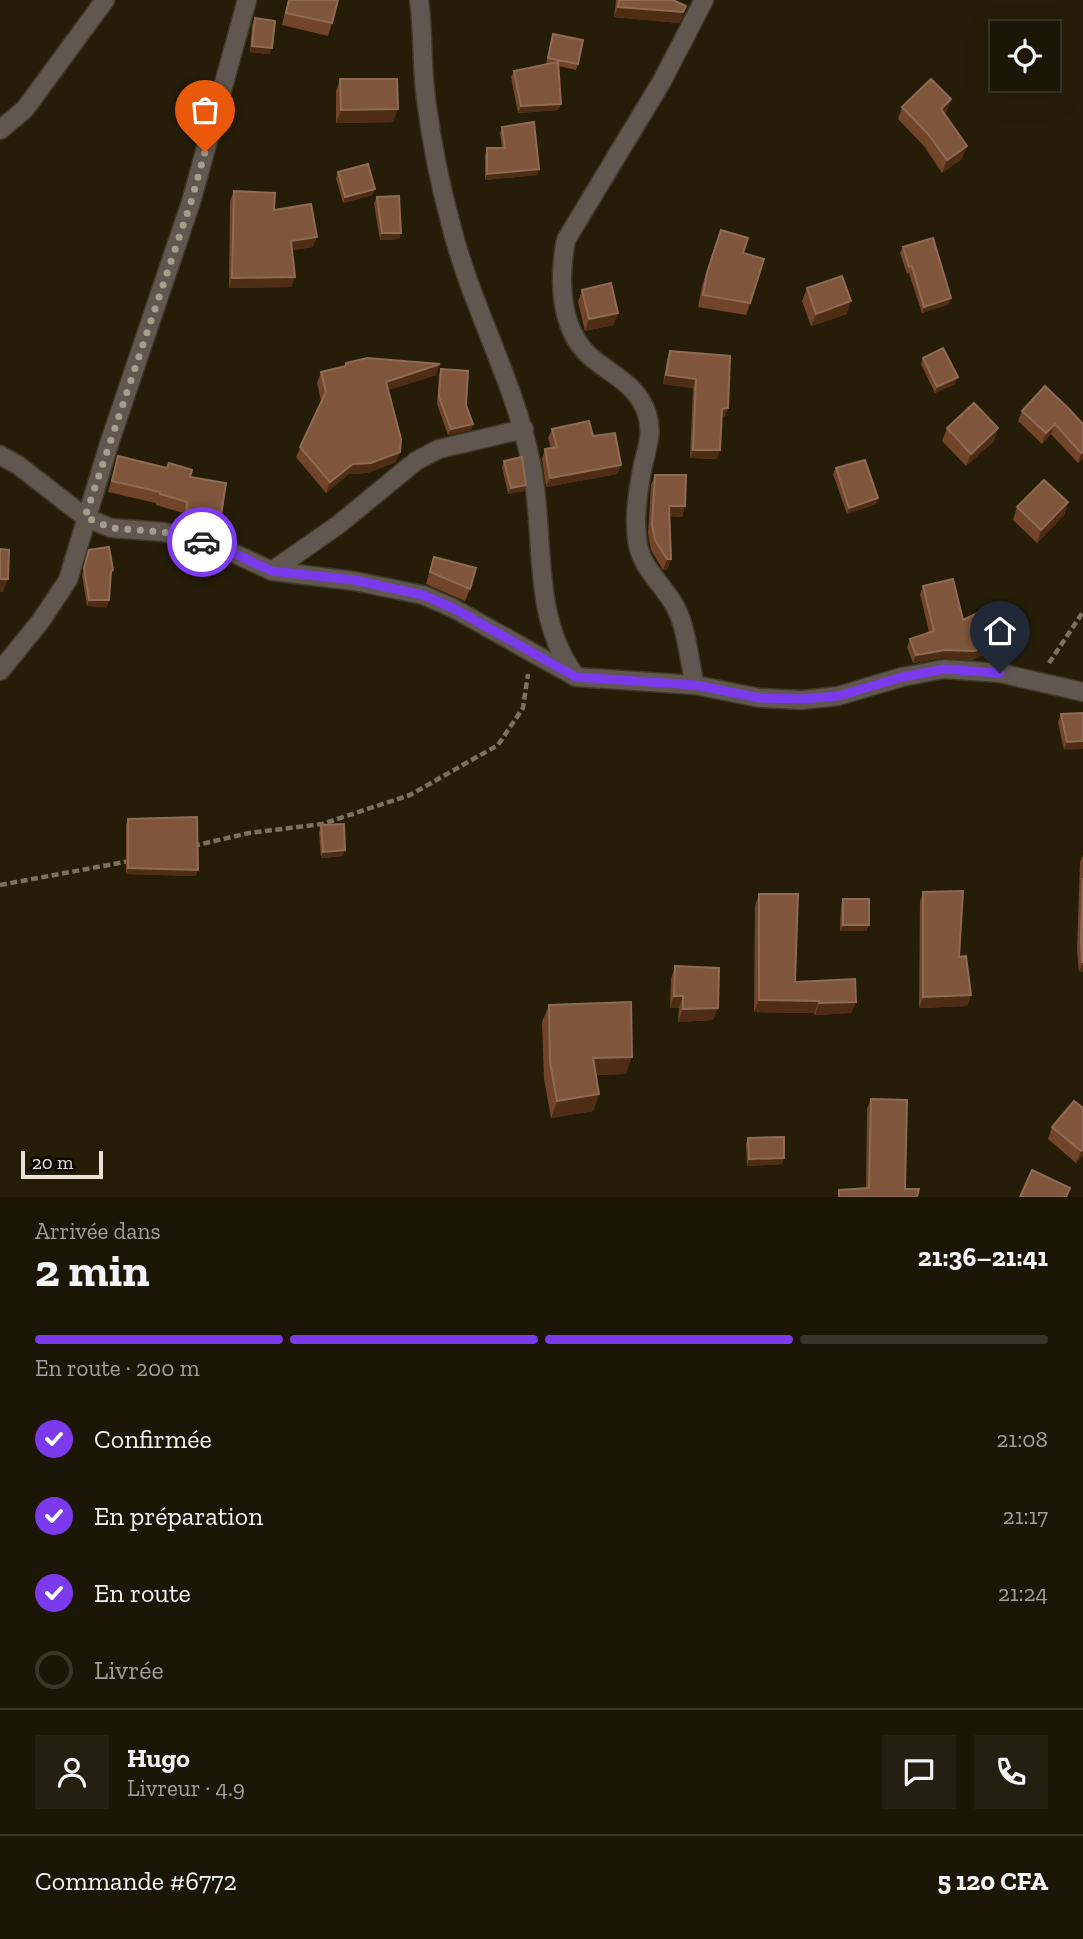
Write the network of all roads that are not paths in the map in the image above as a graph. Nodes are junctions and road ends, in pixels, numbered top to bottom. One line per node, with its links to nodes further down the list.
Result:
1 (105, 0): 5 (street)
2 (247, 0): 8 (street)
3 (419, 0): 6 (street)
4 (704, 0): 12 (street)
5 (0, 130)
6 (524, 429): 9 (street); 11 (street)
7 (0, 455): 8 (street)
8 (85, 517): 9 (street); 10 (street)
9 (272, 571): 11 (street)
10 (0, 671)
11 (576, 677): 12 (street)
12 (695, 685): 13 (street)
13 (1083, 692)

